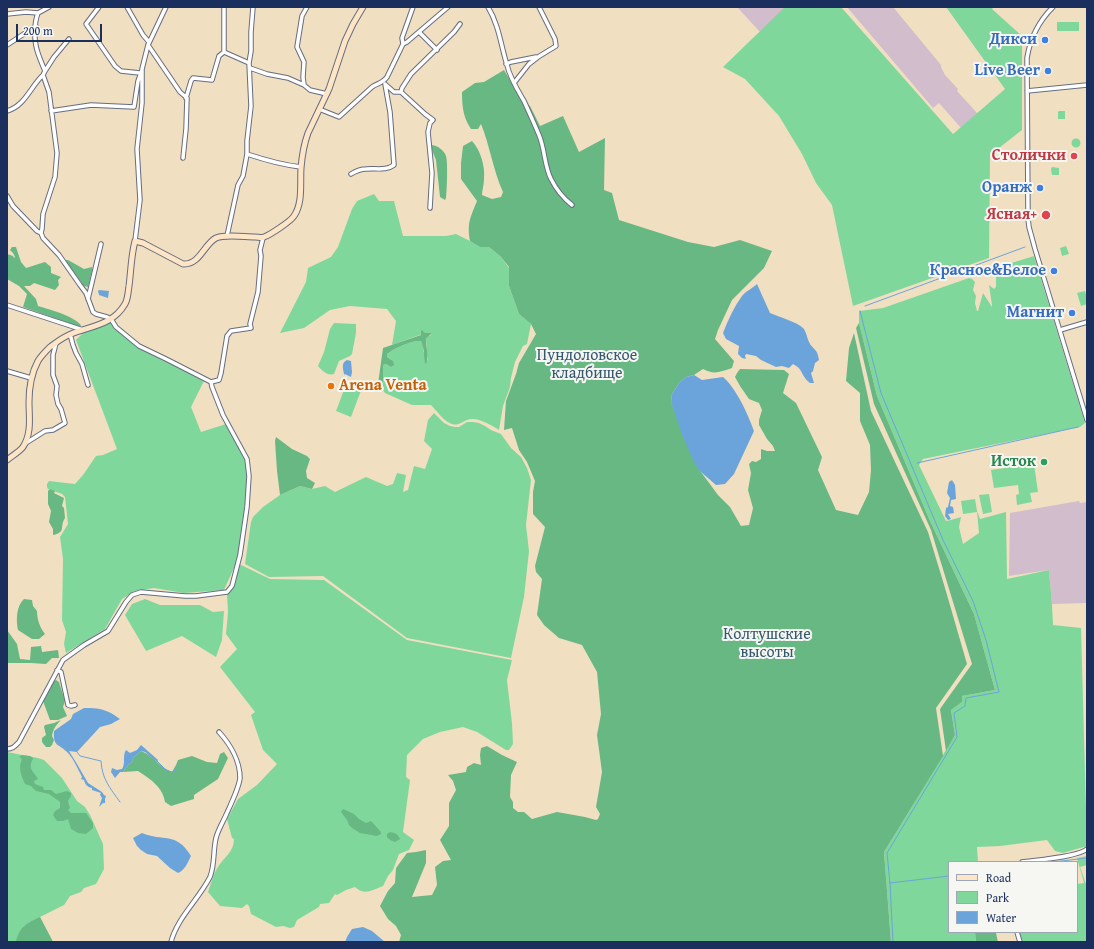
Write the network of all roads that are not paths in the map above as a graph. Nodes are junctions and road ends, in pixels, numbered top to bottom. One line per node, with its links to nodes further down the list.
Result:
1 (49, 7): 14 (street)
2 (99, 7): 29 (street)
3 (126, 7): 20 (street)
4 (166, 7): 20 (street)
5 (224, 7): 24 (street)
6 (253, 7): 26 (street)
7 (307, 7): 33 (street)
8 (363, 7): 37 (street)
9 (413, 7): 21 (street)
10 (448, 7): 18 (street)
11 (488, 7): 27 (street)
12 (539, 7): 25 (street)
13 (1053, 7): 35 (street)
14 (38, 13): 15 (street); 17 (street)
15 (7, 14)
16 (460, 24): 23 (street)
17 (36, 26): 22 (street); 30 (street)
18 (419, 32): 21 (street); 23 (street)
19 (69, 39): 30 (street)
20 (149, 44): 29 (street); 38 (street)
21 (402, 44): 31 (street)
22 (7, 45)
23 (437, 50): 36 (street)
24 (224, 52): 26 (street); 38 (street)
25 (538, 57): 27 (street); 32 (street)
26 (250, 63): 28 (street)
27 (506, 64): 32 (street)
28 (250, 68): 33 (street); 42 (street)
29 (142, 71): 41 (street); 52 (street)
30 (44, 73): 40 (street); 41 (street)
31 (384, 83): 36 (street); 39 (street); 45 (street)
32 (514, 83): 47 (street)
33 (304, 85): 37 (street)
34 (1087, 85): 35 (street)
35 (1027, 91): 59 (street)
36 (400, 92): 48 (street)
37 (327, 94): 39 (street)
38 (186, 98): 43 (street)
39 (319, 109): 44 (street)
40 (7, 111)
41 (51, 111): 49 (street)
42 (247, 154): 44 (street); 50 (street)
43 (184, 158)
44 (301, 167): 51 (street)
45 (351, 174)
46 (7, 196): 49 (street)
47 (572, 204)
48 (430, 208)
49 (41, 233): 54 (street)
50 (227, 236): 51 (street); 52 (street)
51 (263, 238): 64 (street)
52 (135, 241): 56 (street)
53 (101, 244): 54 (street)
54 (88, 300): 56 (street)
55 (7, 305): 58 (street)
56 (111, 319): 58 (street); 64 (street)
57 (1087, 322): 59 (street)
58 (84, 330): 60 (street)
59 (1060, 330): 66 (street)
60 (70, 334): 61 (street); 65 (street)
61 (56, 342): 63 (street); 67 (street)
62 (7, 371): 63 (street)
63 (31, 378): 67 (street)
64 (211, 382): 69 (street)
65 (88, 385)
66 (1087, 420)
67 (22, 447): 68 (street)
68 (7, 460)
69 (57, 670): 70 (street); 72 (street)
70 (75, 705)
71 (219, 732): 75 (street)
72 (7, 749)
73 (1087, 849): 74 (street)
74 (1029, 861)
75 (171, 942)

